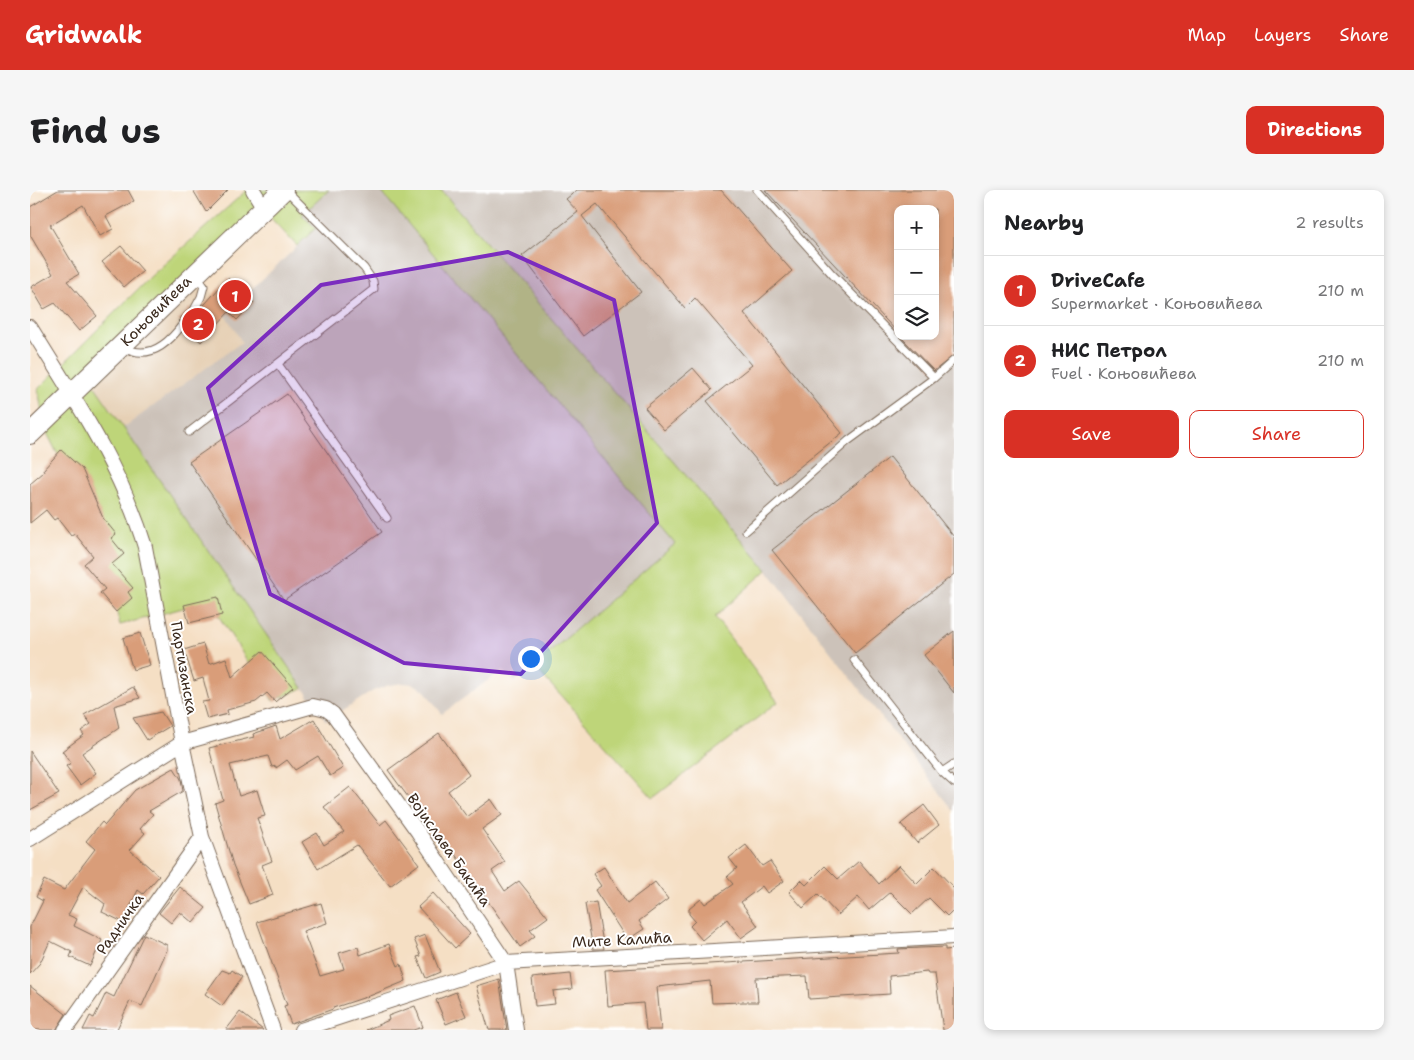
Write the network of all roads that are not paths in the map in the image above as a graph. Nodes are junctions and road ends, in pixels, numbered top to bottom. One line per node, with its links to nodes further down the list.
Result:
1 (254, 190): 4 (street)
2 (285, 190): 4 (main road, Коњовићева); 11 (lane)
3 (757, 190): 12 (lane)
4 (264, 208): 5 (main road, Коњовићева)
5 (195, 273): 6 (lane); 9 (main road, Коњовићева)
6 (195, 308)
7 (182, 325): 9 (lane)
8 (30, 327): 13 (street, Партизанска)
9 (122, 345): 13 (main road, Коњовићева)
10 (954, 360): 12 (lane)
11 (278, 364): 14 (lane); 16 (lane)
12 (934, 378): 17 (lane)
13 (71, 394): 15 (main road, Коњовићева); 19 (street, Партизанска)
14 (189, 432)
15 (30, 434)
16 (387, 518)
17 (746, 531)
18 (854, 660): 21 (lane)
19 (182, 743): 23 (street, Партизанска); 24 (street); 26 (street, Војислава Бакића)
20 (954, 764): 21 (lane)
21 (942, 772): 22 (lane)
22 (954, 783)
23 (202, 837): 27 (street, Радничка); 28 (street, Партизанска)
24 (32, 840)
25 (954, 937): 26 (street, Мите Калића)
26 (506, 963): 29 (street, Мите Калића); 30 (street, Војислава Бакића)
27 (65, 1030)
28 (273, 1030)
29 (301, 1030)
30 (516, 1030)

